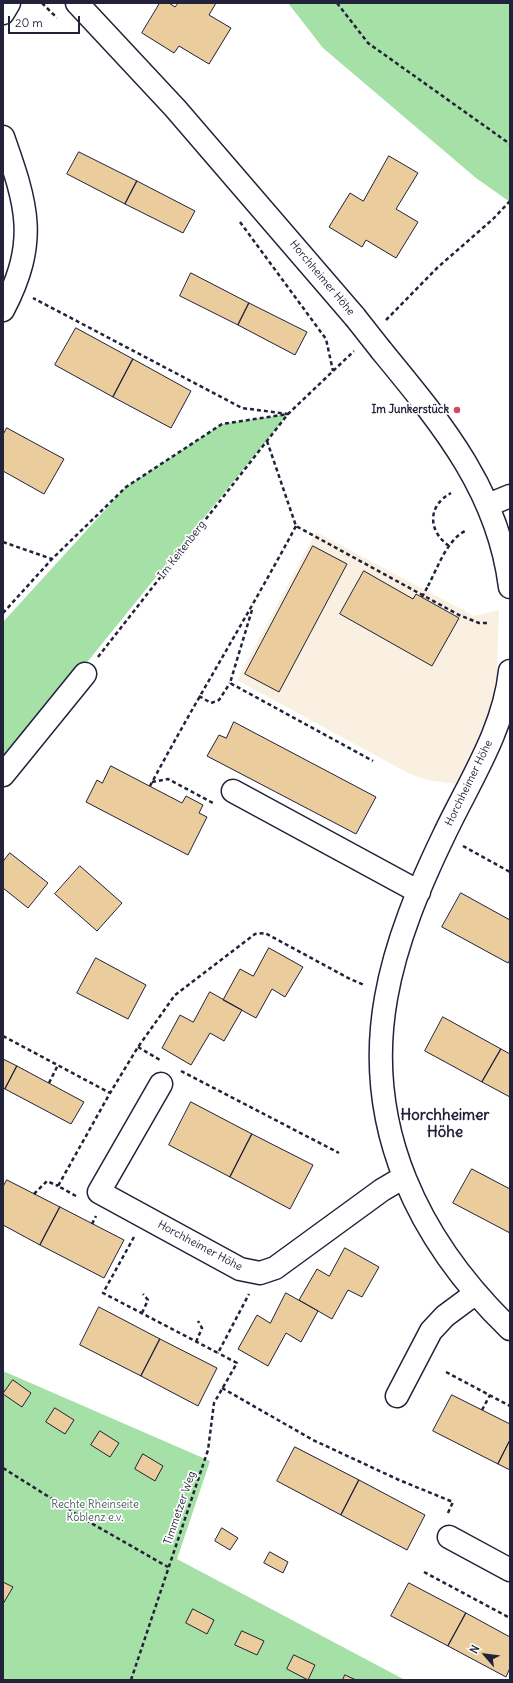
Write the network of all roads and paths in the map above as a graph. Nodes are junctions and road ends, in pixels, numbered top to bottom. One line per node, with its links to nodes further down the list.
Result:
1 (9, 3): 5 (street)
2 (42, 3): 6 (path)
3 (77, 3): 20 (street, Horchheimer Höhe, bridge)
4 (337, 3): 8 (path)
5 (3, 13)
6 (58, 19)
7 (3, 137): 11 (street)
8 (510, 144)
9 (510, 201): 13 (path)
10 (237, 218): 15 (path)
11 (13, 288): 12 (street); 16 (path)
12 (3, 310)
13 (382, 324)
14 (355, 351): 15 (path, Im Keitenberg)
15 (333, 372): 16 (path, Im Keitenberg)
16 (288, 414): 17 (path, Im Keitenberg); 25 (path)
17 (267, 440): 21 (path); 32 (path, Im Keitenberg)
18 (451, 493): 24 (path)
19 (510, 496): 20 (street)
20 (488, 505): 26 (street, Horchheimer Höhe)
21 (296, 526): 28 (path); 30 (path)
22 (467, 530): 24 (path)
23 (3, 542): 25 (path)
24 (450, 546): 27 (path, bridge)
25 (52, 559): 29 (path)
26 (510, 588)
27 (422, 597)
28 (254, 604): 33 (path); 34 (path)
29 (3, 613)
30 (489, 623)
31 (510, 671): 35 (street, Horchheimer Höhe)
32 (85, 674): 37 (street)
33 (230, 683): 34 (path); 36 (path)
34 (199, 696): 38 (path)
35 (507, 705): 41 (street, Horchheimer Höhe)
36 (373, 760)
37 (3, 775)
38 (152, 782): 39 (path); 40 (path)
39 (150, 786)
40 (233, 791): 43 (street)
41 (444, 835): 42 (path); 43 (street, Horchheimer Höhe)
42 (510, 872)
43 (419, 892): 54 (street, Horchheimer Höhe)
44 (365, 985): 46 (path)
45 (3, 1036): 48 (path)
46 (138, 1047): 47 (path); 52 (path)
47 (164, 1062)
48 (58, 1065): 50 (path); 52 (path)
49 (178, 1069): 53 (path)
50 (49, 1083)
51 (161, 1084): 59 (street, Horchheimer Höhe)
52 (110, 1093): 55 (path)
53 (339, 1153)
54 (404, 1177): 59 (street); 60 (street, Horchheimer Höhe)
55 (58, 1186): 56 (path); 57 (path)
56 (34, 1194)
57 (79, 1197)
58 (135, 1236): 62 (path)
59 (260, 1273): 66 (path)
60 (476, 1293): 64 (street, Horchheimer Höhe); 69 (street)
61 (143, 1294): 62 (path)
62 (142, 1313): 65 (path)
63 (198, 1321): 65 (path)
64 (510, 1329)
65 (196, 1342): 66 (path)
66 (218, 1353): 68 (path, Timmetzer Weg)
67 (446, 1372): 70 (path)
68 (222, 1388): 74 (path); 75 (path, Timmetzer Weg)
69 (397, 1396)
70 (490, 1396): 71 (path); 72 (path)
71 (510, 1406)
72 (482, 1410)
73 (3, 1468): 75 (path)
74 (449, 1537): 76 (street)
75 (168, 1567): 79 (path, Timmetzer Weg)
76 (510, 1570)
77 (424, 1572): 78 (path)
78 (510, 1618)
79 (132, 1680)

